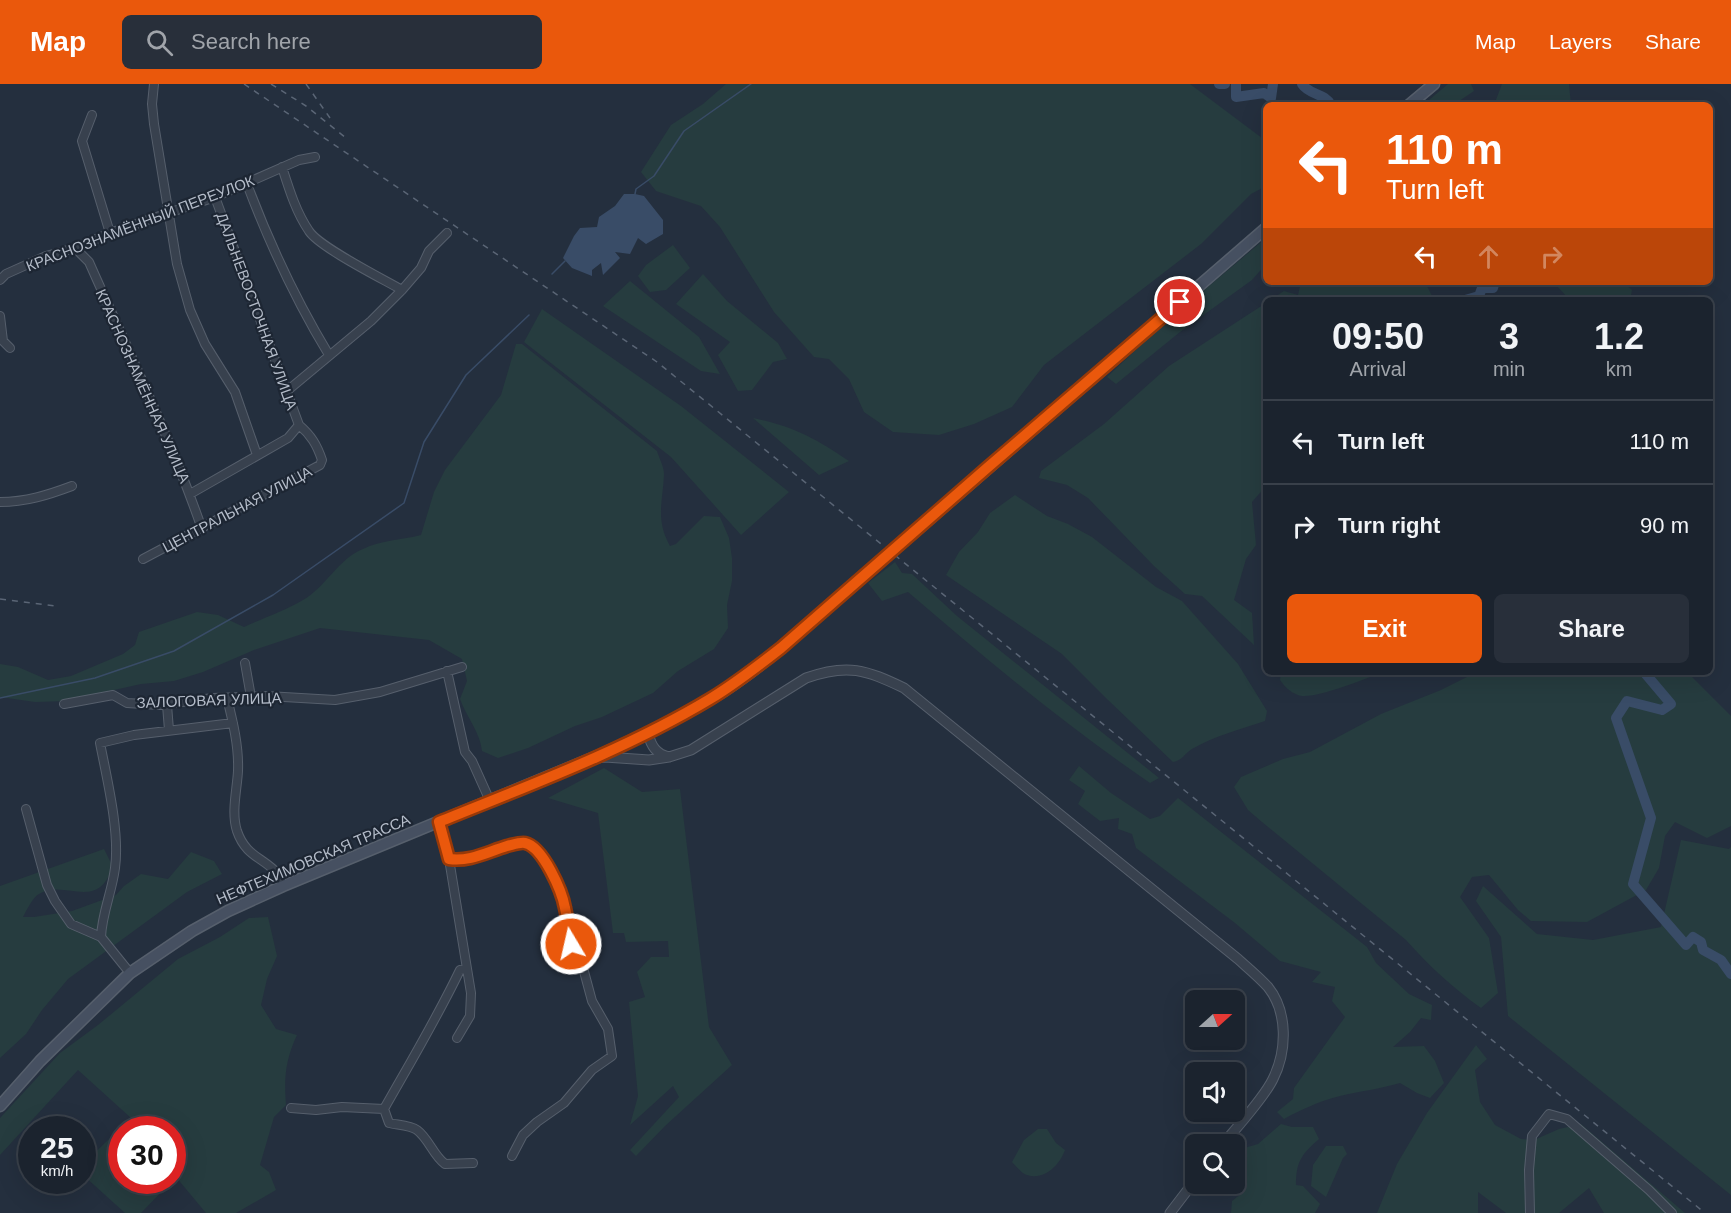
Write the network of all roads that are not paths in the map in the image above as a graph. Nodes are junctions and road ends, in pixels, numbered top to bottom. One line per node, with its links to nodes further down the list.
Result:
1 (154, 84): 9 (street)
2 (1434, 84): 3 (main road)
3 (1413, 102)
4 (92, 115): 11 (street)
5 (315, 158): 6 (street, КРАСНОЗНАМЁННЫЙ ПЕРЕУЛОК)
6 (282, 167): 7 (street, КРАСНОЗНАМЁННЫЙ ПЕРЕУЛОК); 15 (street)
7 (247, 184): 8 (street, КРАСНОЗНАМЁННЫЙ ПЕРЕУЛОК); 19 (street)
8 (215, 197): 9 (street, КРАСНОЗНАМЁННЫЙ ПЕРЕУЛОК); 20 (street, ДАЛЬНЕВОСТОЧНАЯ УЛИЦА)
9 (169, 212): 11 (street, КРАСНОЗНАМЁННЫЙ ПЕРЕУЛОК); 22 (street)
10 (1263, 231): 37 (main road, НЕФТЕХИМОВСКАЯ ТРАССА, bridge)
11 (110, 233): 13 (street, КРАСНОЗНАМЁННЫЙ ПЕРЕУЛОК)
12 (447, 233): 15 (street)
13 (75, 248): 14 (street, КРАСНОЗНАМЁННЫЙ ПЕРЕУЛОК); 24 (street, КРАСНОЗНАМЁННАЯ УЛИЦА)
14 (0, 280)
15 (402, 290): 19 (street)
16 (0, 315): 17 (street)
17 (1, 342): 18 (street)
18 (10, 348)
19 (329, 355): 20 (street)
20 (287, 391): 21 (street, ДАЛЬНЕВОСТОЧНАЯ УЛИЦА)
21 (298, 425): 22 (street); 26 (street, ЦЕНТРАЛЬНАЯ УЛИЦА)
22 (257, 455): 24 (street)
23 (72, 486): 25 (street)
24 (190, 494): 26 (street, КРАСНОЗНАМЁННАЯ УЛИЦА)
25 (0, 501)
26 (202, 528): 27 (street, ЦЕНТРАЛЬНАЯ УЛИЦА)
27 (143, 558)
28 (245, 663): 31 (street)
29 (462, 667): 30 (street, ЗАЛОГОВАЯ УЛИЦА)
30 (447, 671): 31 (street, ЗАЛОГОВАЯ УЛИЦА); 40 (street)
31 (251, 697): 32 (street, ЗАЛОГОВАЯ УЛИЦА)
32 (227, 698): 34 (street, ЗАЛОГОВАЯ УЛИЦА); 35 (street)
33 (64, 704): 34 (street, ЗАЛОГОВАЯ УЛИЦА)
34 (167, 705): 36 (street)
35 (233, 723): 36 (street); 44 (street)
36 (169, 730): 45 (street)
37 (648, 733): 38 (street); 39 (main road, НЕФТЕХИМОВСКАЯ ТРАССА)
38 (669, 757): 39 (street); 52 (street)
39 (590, 759): 40 (main road, НЕФТЕХИМОВСКАЯ ТРАССА)
40 (490, 801): 42 (main road, НЕФТЕХИМОВСКАЯ ТРАССА)
41 (26, 808): 45 (street)
42 (439, 822): 43 (street); 44 (main road, НЕФТЕХИМОВСКАЯ ТРАССА)
43 (449, 859): 46 (street); 53 (street)
44 (283, 886): 47 (main road, НЕФТЕХИМОВСКАЯ ТРАССА)
45 (101, 937): 47 (street)
46 (466, 969): 48 (street); 51 (street)
47 (130, 973): 49 (main road, НЕФТЕХИМОВСКАЯ ТРАССА)
48 (457, 1038)
49 (0, 1106)
50 (291, 1108): 51 (street)
51 (384, 1109): 54 (street)
52 (1231, 1134)
53 (512, 1156)
54 (473, 1163)
55 (1185, 1193): 56 (street)
56 (1170, 1213)
57 (1530, 1213): 58 (street)
58 (1672, 1213)

